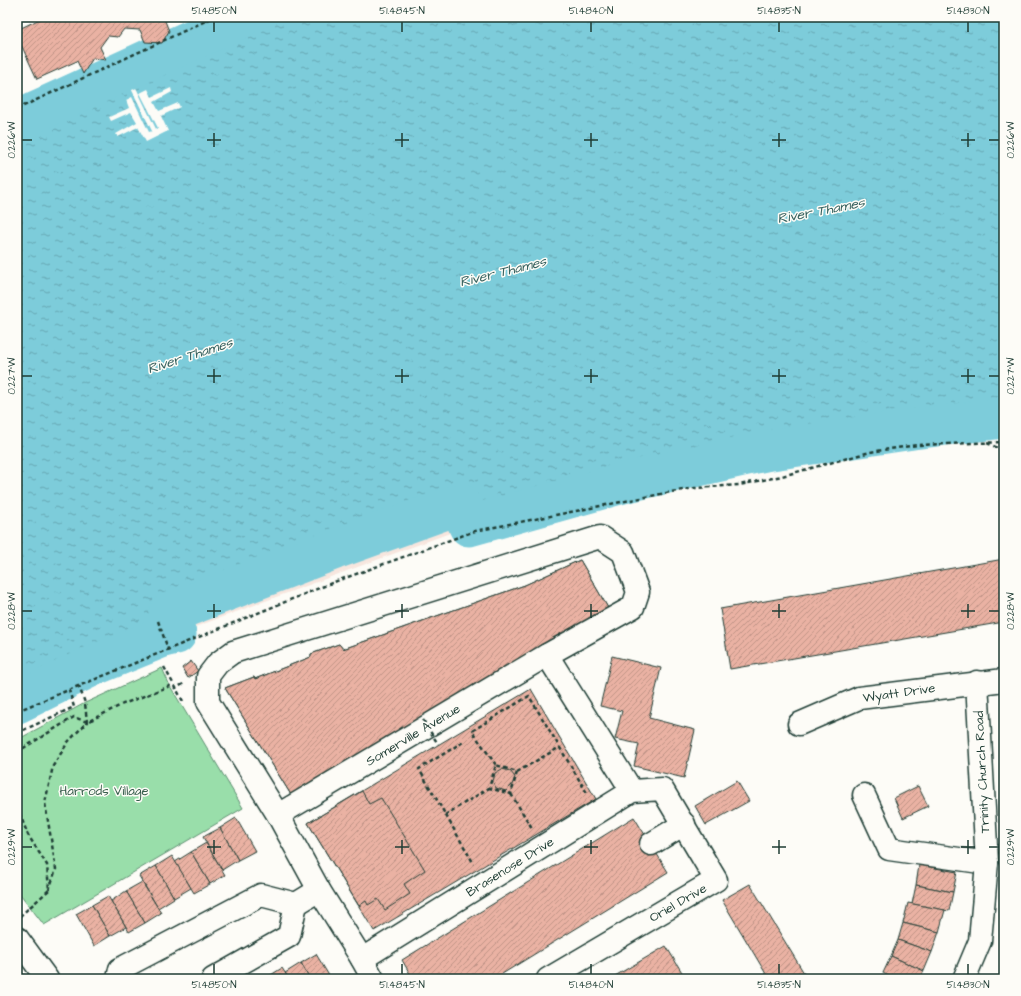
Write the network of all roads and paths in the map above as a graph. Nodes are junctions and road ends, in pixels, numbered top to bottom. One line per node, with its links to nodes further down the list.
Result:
1 (204, 17): 3 (path)
2 (214, 17): 3 (path)
3 (206, 21): 4 (path)
4 (17, 109)
5 (986, 443): 6 (path)
6 (1004, 451)
7 (158, 621): 8 (path)
8 (168, 649)
9 (547, 655): 27 (street); 32 (street, Somerville Avenue); 32 (street, Somerville Avenue)
10 (1004, 680): 11 (street, Wyatt Drive)
11 (977, 682): 17 (street, Wyatt Drive); 37 (street, Trinity Church Road)
12 (79, 686): 16 (path)
13 (170, 686): 16 (path)
14 (69, 690): 18 (path)
15 (423, 720): 20 (path, bridge)
16 (87, 722): 22 (path); 39 (path)
17 (799, 724)
18 (17, 733)
19 (463, 742): 33 (path)
20 (438, 744)
21 (560, 747): 23 (path); 24 (path); 30 (path)
22 (17, 752)
23 (496, 765): 24 (path); 25 (path)
24 (517, 772): 28 (path)
25 (489, 788): 28 (path); 33 (path)
26 (662, 789): 27 (street, Brasenose Drive); 34 (street, Oriel Drive)
27 (632, 791): 44 (street, Brasenose Drive)
28 (511, 794): 35 (path)
29 (864, 795): 37 (street)
30 (582, 796)
31 (17, 807): 39 (path)
32 (278, 815): 40 (street)
33 (445, 815): 38 (path)
34 (684, 824): 36 (street); 49 (street, Oriel Drive)
35 (533, 830)
36 (651, 844)
37 (986, 863): 50 (street, Trinity Church Road)
38 (475, 865)
39 (49, 890): 42 (path)
40 (319, 890): 41 (street); 44 (street)
41 (296, 904): 46 (street); 47 (street)
42 (17, 919)
43 (17, 938): 45 (street)
44 (362, 959): 48 (street)
45 (47, 979)
46 (118, 979)
47 (213, 979)
48 (373, 979)
49 (548, 979)
50 (964, 979)

